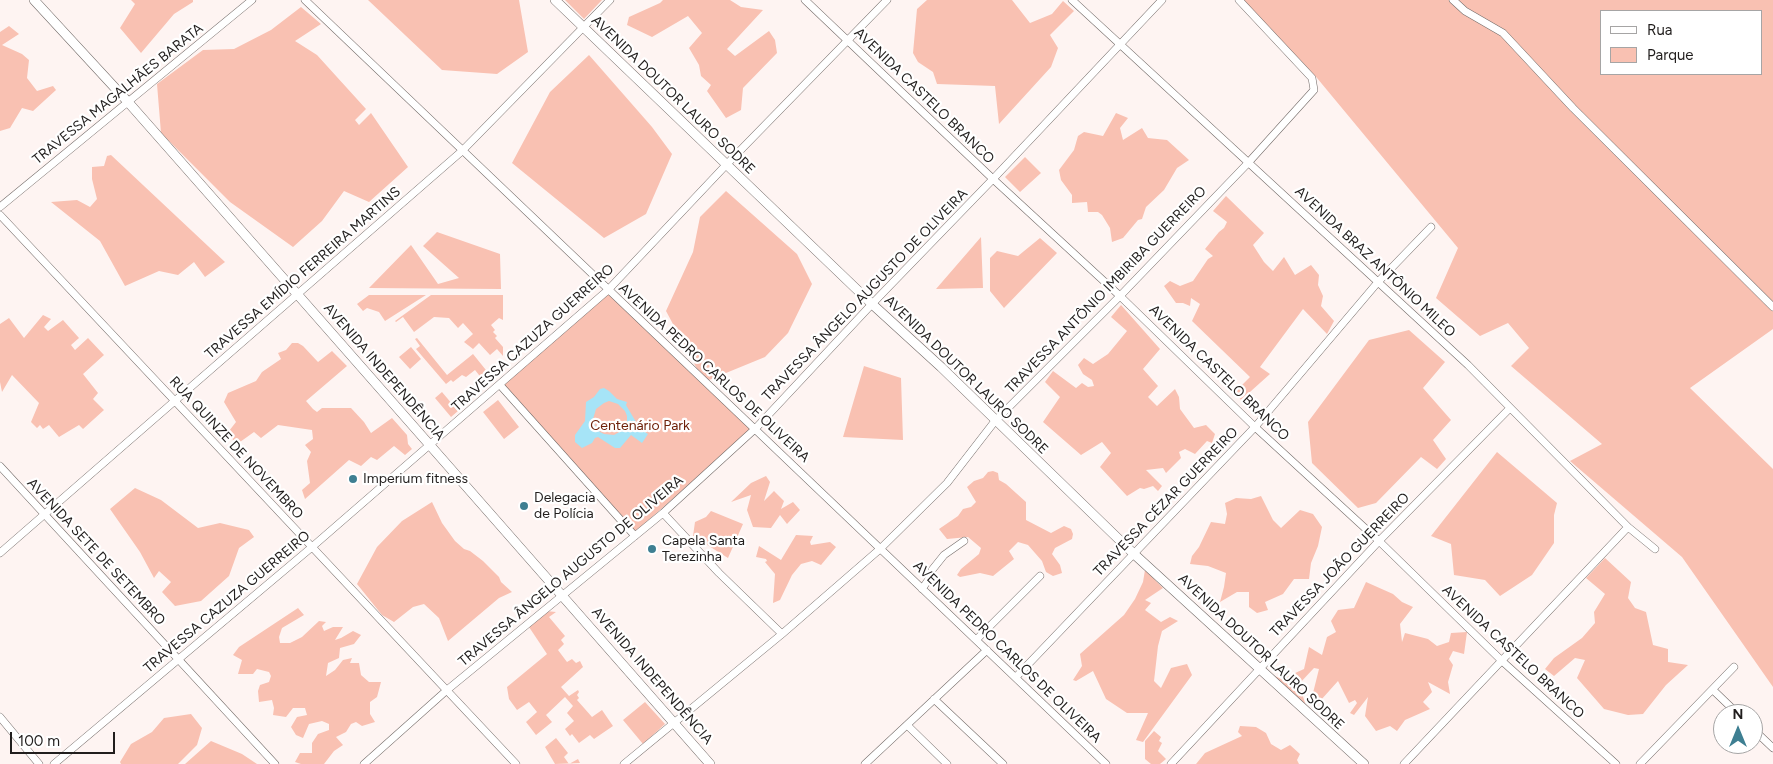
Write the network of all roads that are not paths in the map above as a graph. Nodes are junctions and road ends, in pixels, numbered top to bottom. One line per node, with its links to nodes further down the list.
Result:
1 (34, 0): 15 (street, AVENIDA INDEPENDÊNCIA)
2 (252, 0): 15 (street, TRAVESSA MAGALHÃES BARATA)
3 (305, 0): 16 (street, AVENIDA PEDRO CARLOS DE OLIVEIRA)
4 (555, 0): 12 (street, AVENIDA DOUTOR LAURO SODRE)
5 (610, 0): 12 (street, TRAVESSA EMÍDIO FERREIRA MARTINS)
6 (805, 0): 13 (street, AVENIDA CASTELO BRANCO)
7 (888, 0): 13 (street, TRAVESSA CAZUZA GUERREIRO)
8 (1072, 0): 14 (street, AVENIDA BRAZ ANTÔNIO MILEO)
9 (1162, 0): 14 (street, TRAVESSA ÂNGELO AUGUSTO DE OLIVEIRA)
10 (1239, 0): 17 (street, TRAVESSA ANTÔNIO IMBIRIBA GUERREIRO)
11 (1453, 0): 28 (street)
12 (584, 28): 16 (street, TRAVESSA EMÍDIO FERREIRA MARTINS); 18 (street, AVENIDA DOUTOR LAURO SODRE)
13 (849, 41): 18 (street, TRAVESSA CAZUZA GUERREIRO); 19 (street, AVENIDA CASTELO BRANCO)
14 (1120, 45): 17 (street, AVENIDA BRAZ ANTÔNIO MILEO); 19 (street, TRAVESSA ÂNGELO AUGUSTO DE OLIVEIRA)
15 (128, 102): 20 (street, TRAVESSA MAGALHÃES BARATA); 25 (street, AVENIDA INDEPENDÊNCIA)
16 (462, 151): 24 (street, AVENIDA PEDRO CARLOS DE OLIVEIRA); 25 (street, TRAVESSA EMÍDIO FERREIRA MARTINS)
17 (1248, 162): 23 (street, AVENIDA BRAZ ANTÔNIO MILEO); 26 (street, TRAVESSA ANTÔNIO IMBIRIBA GUERREIRO)
18 (726, 165): 24 (street, TRAVESSA CAZUZA GUERREIRO); 27 (street, AVENIDA DOUTOR LAURO SODRE)
19 (993, 179): 26 (street, AVENIDA CASTELO BRANCO); 27 (street, TRAVESSA ÂNGELO AUGUSTO DE OLIVEIRA)
20 (0, 207)
21 (0, 215): 30 (street, RUA QUINZE DE NOVEMBRO)
22 (1431, 227): 23 (street, TRAVESSA CÉZAR GUERREIRO)
23 (1378, 282): 31 (street, AVENIDA BRAZ ANTÔNIO MILEO); 33 (street, TRAVESSA CÉZAR GUERREIRO)
24 (608, 290): 29 (street, TRAVESSA CAZUZA GUERREIRO); 34 (street, AVENIDA PEDRO CARLOS DE OLIVEIRA)
25 (298, 295): 30 (street, TRAVESSA EMÍDIO FERREIRA MARTINS); 35 (street, AVENIDA INDEPENDÊNCIA)
26 (1120, 296): 32 (street, TRAVESSA ANTÔNIO IMBIRIBA GUERREIRO); 33 (street, AVENIDA CASTELO BRANCO)
27 (872, 304): 32 (street, AVENIDA DOUTOR LAURO SODRE); 34 (street, TRAVESSA ÂNGELO AUGUSTO DE OLIVEIRA)
28 (1773, 307)
29 (500, 385): 35 (street, TRAVESSA CAZUZA GUERREIRO); 40 (street)
30 (174, 401): 38 (street, TRAVESSA EMÍDIO FERREIRA MARTINS); 43 (street, RUA QUINZE DE NOVEMBRO)
31 (1510, 408): 39 (street, AVENIDA BRAZ ANTÔNIO MILEO); 42 (street, TRAVESSA JOÃO GUERREIRO)
32 (995, 421): 44 (street, TRAVESSA ANTÔNIO IMBIRIBA GUERREIRO); 47 (street, AVENIDA DOUTOR LAURO SODRE)
33 (1255, 426): 42 (street, AVENIDA CASTELO BRANCO); 47 (street, TRAVESSA CÉZAR GUERREIRO)
34 (756, 428): 37 (street, TRAVESSA ÂNGELO AUGUSTO DE OLIVEIRA); 44 (street, AVENIDA PEDRO CARLOS DE OLIVEIRA)
35 (430, 446): 43 (street, TRAVESSA CAZUZA GUERREIRO); 50 (street, AVENIDA INDEPENDÊNCIA)
36 (0, 466): 38 (street, AVENIDA SETE DE SETEMBRO)
37 (663, 513): 40 (street, TRAVESSA ÂNGELO AUGUSTO DE OLIVEIRA); 51 (street)
38 (45, 514): 46 (street, TRAVESSA EMÍDIO FERREIRA MARTINS); 54 (street, AVENIDA SETE DE SETEMBRO)
39 (1628, 527): 45 (street, AVENIDA BRAZ ANTÔNIO MILEO); 55 (street)
40 (635, 536): 50 (street, TRAVESSA ÂNGELO AUGUSTO DE OLIVEIRA)
41 (964, 540): 49 (street)
42 (1379, 541): 55 (street, AVENIDA CASTELO BRANCO); 57 (street, TRAVESSA JOÃO GUERREIRO)
43 (312, 547): 54 (street, TRAVESSA CAZUZA GUERREIRO); 59 (street, RUA QUINZE DE NOVEMBRO)
44 (880, 549): 49 (street, AVENIDA PEDRO CARLOS DE OLIVEIRA); 51 (street, TRAVESSA ANTÔNIO IMBIRIBA GUERREIRO)
45 (1655, 549)
46 (0, 553)
47 (1134, 554): 57 (street, AVENIDA DOUTOR LAURO SODRE); 58 (street, TRAVESSA CÉZAR GUERREIRO)
48 (1040, 576): 52 (street)
49 (922, 589): 52 (street, AVENIDA PEDRO CARLOS DE OLIVEIRA)
50 (563, 595): 59 (street, TRAVESSA ÂNGELO AUGUSTO DE OLIVEIRA); 64 (street, AVENIDA INDEPENDÊNCIA)
51 (782, 634): 64 (street, TRAVESSA ANTÔNIO IMBIRIBA GUERREIRO)
52 (976, 640): 53 (street, AVENIDA PEDRO CARLOS DE OLIVEIRA)
53 (987, 650): 58 (street, AVENIDA PEDRO CARLOS DE OLIVEIRA); 61 (street)
54 (178, 660): 69 (street, TRAVESSA CAZUZA GUERREIRO); 70 (street, AVENIDA SETE DE SETEMBRO)
55 (1502, 661): 81 (street); 82 (street, AVENIDA CASTELO BRANCO)
56 (1734, 667): 60 (street)
57 (1259, 668): 79 (street, TRAVESSA JOÃO GUERREIRO); 80 (street, AVENIDA DOUTOR LAURO SODRE)
58 (1016, 677): 78 (street, AVENIDA PEDRO CARLOS DE OLIVEIRA)
59 (447, 690): 71 (street, TRAVESSA ÂNGELO AUGUSTO DE OLIVEIRA); 72 (street, RUA QUINZE DE NOVEMBRO)
60 (1713, 690): 62 (street); 83 (street)
61 (934, 699): 65 (street); 77 (street)
62 (1728, 704)
63 (0, 717): 68 (street)
64 (673, 723): 73 (street, TRAVESSA ANTÔNIO IMBIRIBA GUERREIRO); 74 (street, AVENIDA INDEPENDÊNCIA)
65 (907, 725): 75 (street); 76 (street)
66 (1763, 738): 67 (street)
67 (1773, 748)
68 (40, 764)
69 (54, 764)
70 (275, 764)
71 (364, 764)
72 (516, 764)
73 (624, 764)
74 (710, 764)
75 (865, 764)
76 (947, 764)
77 (1003, 764)
78 (1106, 764)
79 (1171, 764)
80 (1364, 764)
81 (1404, 764)
82 (1616, 764)
83 (1640, 764)

